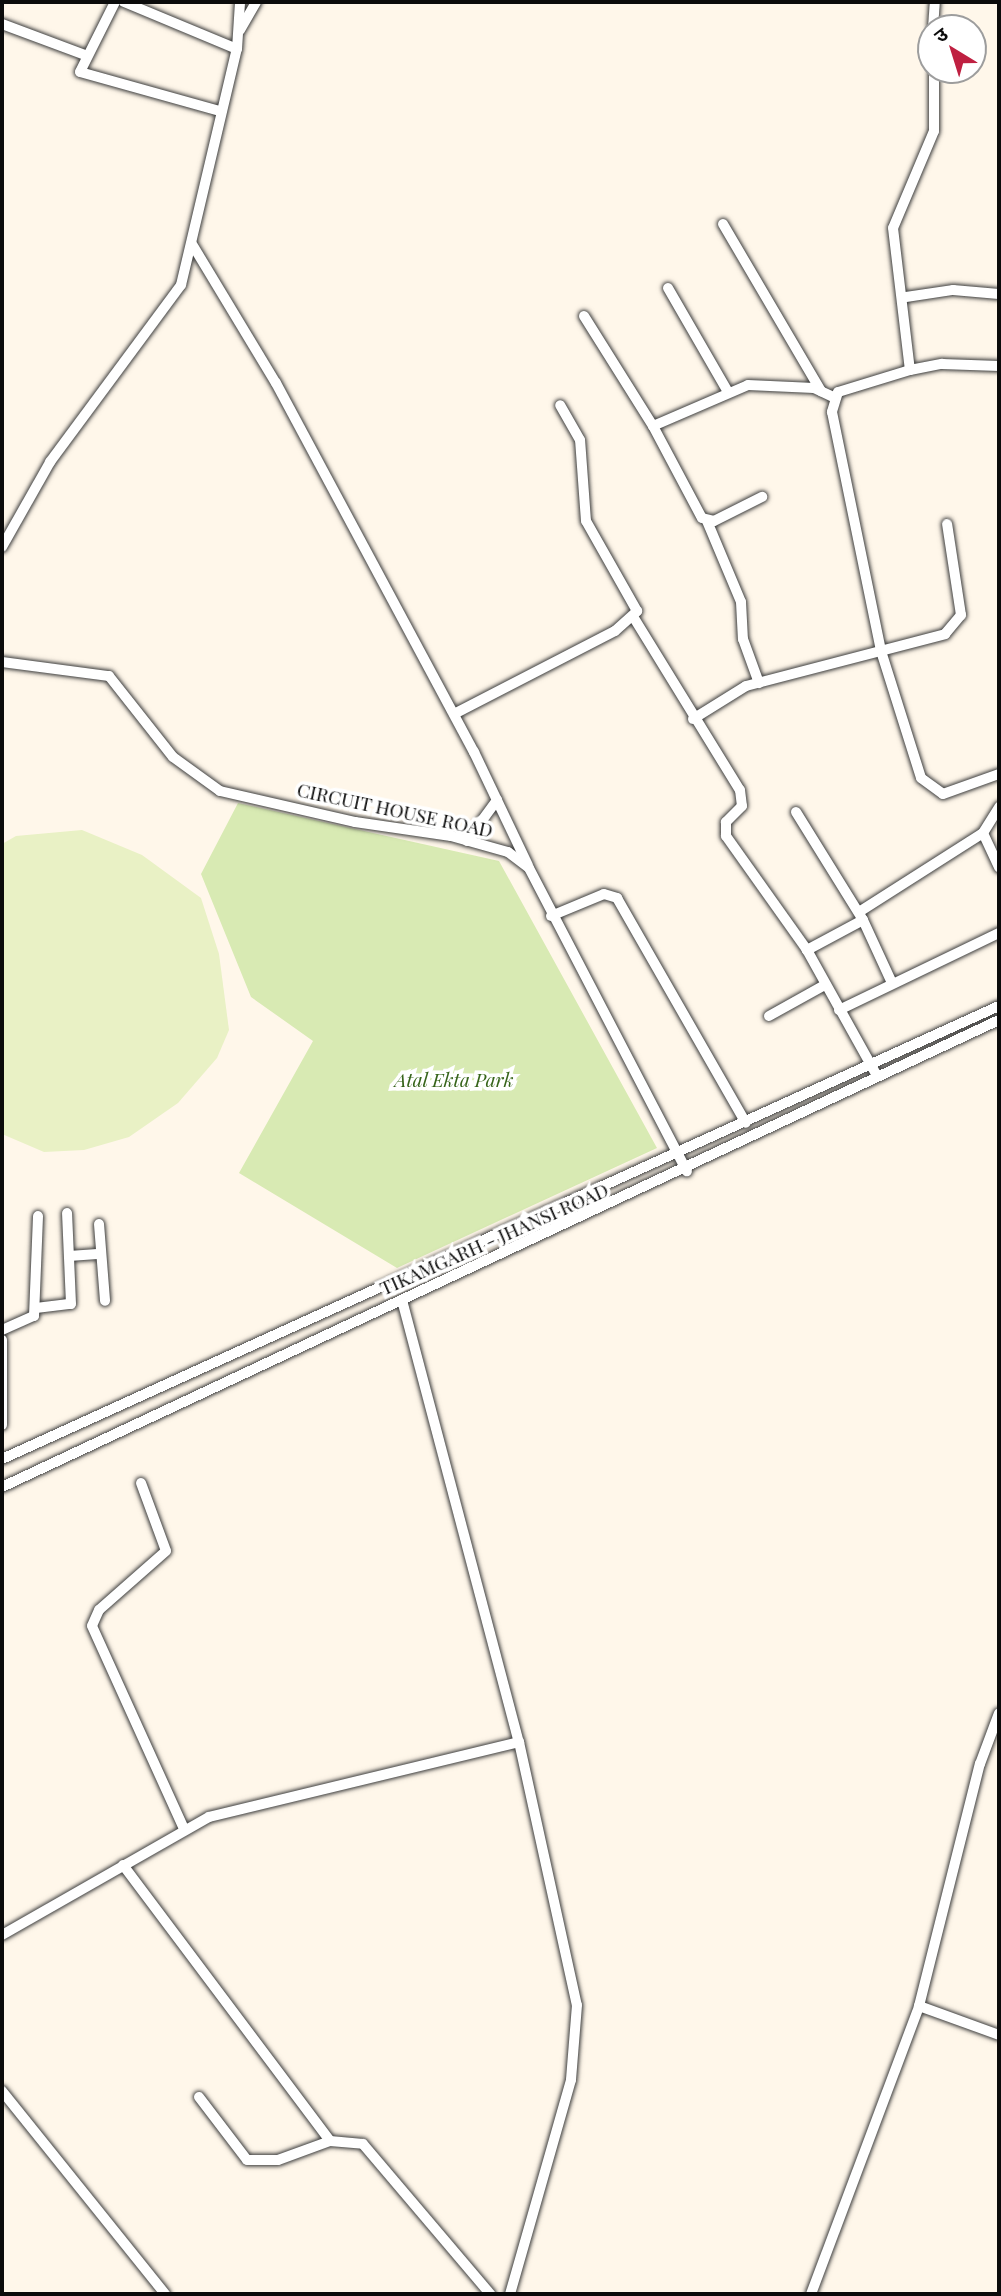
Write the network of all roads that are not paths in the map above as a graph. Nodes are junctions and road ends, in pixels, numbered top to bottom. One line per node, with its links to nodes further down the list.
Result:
1 (115, 2): 8 (street)
2 (124, 2): 7 (street)
3 (240, 2): 6 (street)
4 (257, 2): 6 (street)
5 (2, 24): 8 (street)
6 (240, 30): 7 (street)
7 (237, 48): 10 (street)
8 (85, 55): 10 (street)
9 (934, 84): 15 (street)
10 (219, 111): 12 (street)
11 (723, 224): 20 (street)
12 (192, 244): 27 (street); 32 (street)
13 (668, 288): 19 (street)
14 (999, 295): 15 (street)
15 (906, 297): 18 (street)
16 (584, 316): 23 (street)
17 (999, 366): 18 (street)
18 (910, 370): 21 (street)
19 (727, 390): 20 (street); 23 (street)
20 (821, 391): 21 (street)
21 (833, 397): 29 (street)
22 (560, 405): 28 (street)
23 (653, 426): 25 (street)
24 (762, 497): 25 (street)
25 (707, 521): 31 (street)
26 (947, 524): 29 (street)
27 (2, 547)
28 (634, 618): 32 (street); 33 (street)
29 (881, 651): 31 (street); 34 (street)
30 (2, 662): 39 (street, CIRCUIT HOUSE ROAD)
31 (759, 683): 33 (street)
32 (454, 714): 35 (street)
33 (693, 719): 45 (street)
34 (999, 774)
35 (497, 800): 39 (street); 40 (street)
36 (999, 807): 38 (street)
37 (796, 812): 43 (street)
38 (983, 833): 41 (street); 43 (street)
39 (467, 841): 40 (street, CIRCUIT HOUSE ROAD)
40 (529, 867): 42 (street)
41 (999, 868)
42 (551, 916): 54 (street); 55 (street)
43 (861, 916): 45 (street); 46 (street)
44 (999, 933): 46 (street)
45 (807, 950): 47 (street)
46 (892, 983): 49 (street)
47 (825, 985): 49 (street); 50 (street)
48 (999, 1006): 52 (street, TIKAMGARH - JHANSI ROAD)
49 (839, 1010): 52 (street)
50 (769, 1016)
51 (999, 1020): 53 (street, TIKAMGARH - JHANSI ROAD)
52 (872, 1067): 53 (street); 54 (street, TIKAMGARH - JHANSI ROAD)
53 (880, 1080): 56 (street, TIKAMGARH - JHANSI ROAD)
54 (746, 1123): 55 (street, TIKAMGARH - JHANSI ROAD)
55 (677, 1154): 56 (street); 65 (street, TIKAMGARH - JHANSI ROAD)
56 (687, 1171): 62 (street, TIKAMGARH - JHANSI ROAD)
57 (67, 1213): 61 (street)
58 (38, 1216): 64 (street)
59 (99, 1224): 60 (street)
60 (101, 1254): 61 (street); 63 (street)
61 (69, 1256): 64 (street)
62 (402, 1300): 68 (street, TIKAMGARH - JHANSI ROAD); 74 (street)
63 (105, 1301)
64 (36, 1308): 66 (street)
65 (306, 1323): 68 (street); 70 (street, TIKAMGARH - JHANSI ROAD)
66 (2, 1330)
67 (2, 1340): 69 (street)
68 (314, 1341): 72 (street, TIKAMGARH - JHANSI ROAD)
69 (2, 1425)
70 (2, 1459)
71 (141, 1483): 75 (street)
72 (2, 1487)
73 (999, 1713): 78 (street)
74 (519, 1742): 75 (street); 85 (street)
75 (184, 1829): 76 (street)
76 (123, 1865): 77 (street); 82 (street)
77 (2, 1935)
78 (919, 2006): 79 (street); 86 (street)
79 (999, 2035)
80 (2, 2091): 83 (street)
81 (200, 2097): 82 (street)
82 (330, 2141): 84 (street)
83 (165, 2294)
84 (489, 2294)
85 (510, 2294)
86 (811, 2294)

